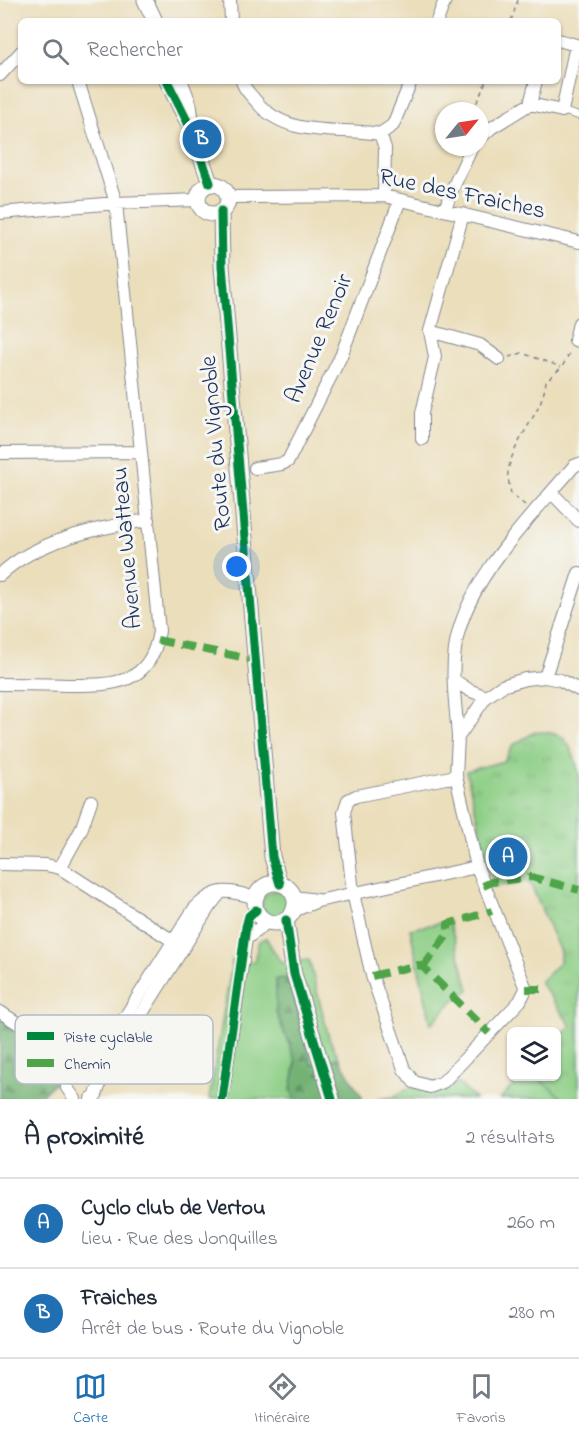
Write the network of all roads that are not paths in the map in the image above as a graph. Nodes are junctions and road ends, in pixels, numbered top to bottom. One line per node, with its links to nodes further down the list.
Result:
1 (143, 0): 4 (street); 5 (street)
2 (230, 0): 6 (street)
3 (445, 0): 7 (street)
4 (146, 18)
5 (153, 18)
6 (231, 18)
7 (438, 18)
8 (561, 41): 18 (street)
9 (18, 55): 10 (street)
10 (0, 75)
11 (79, 84): 28 (street, Avenue Watteau)
12 (168, 84): 21 (street)
13 (181, 84): 21 (street)
14 (244, 84): 22 (street)
15 (410, 84): 22 (street)
16 (535, 84): 17 (street)
17 (530, 104): 18 (street); 20 (street)
18 (562, 111): 19 (lane)
19 (579, 116)
20 (489, 130)
21 (192, 131): 24 (street)
22 (380, 134): 25 (street)
23 (468, 156): 30 (street)
24 (210, 183): 26 (street); 29 (street)
25 (384, 196): 26 (street, Rue des Fraiches); 27 (street, Rue des Fraiches)
26 (228, 197): 29 (street)
27 (400, 200): 30 (street, Rue des Fraiches); 42 (street, Avenue Renoir)
28 (116, 203): 29 (street); 31 (street); 39 (street, Avenue Watteau)
29 (208, 208): 56 (street, Route du Vignoble)
30 (445, 210): 32 (street, Rue des Fraiches)
31 (0, 213)
32 (463, 214): 33 (street, Rue des Fraiches); 35 (street)
33 (579, 242)
34 (579, 323): 36 (street)
35 (430, 331): 37 (street); 38 (street)
36 (577, 341)
37 (499, 359)
38 (422, 440)
39 (141, 452): 40 (street, Avenue Watteau); 44 (street, Avenue Watteau)
40 (0, 453)
41 (579, 464): 43 (street)
42 (255, 468)
43 (552, 493): 45 (street); 49 (street)
44 (149, 520): 47 (street); 50 (street, Avenue Watteau)
45 (579, 520)
46 (579, 573): 48 (street)
47 (0, 575)
48 (545, 677): 51 (street); 52 (street)
49 (454, 680): 52 (street); 53 (street)
50 (0, 684)
51 (579, 690)
52 (486, 697): 53 (street)
53 (458, 736): 54 (street)
54 (456, 776): 58 (street); 63 (street)
55 (92, 801): 59 (street)
56 (272, 857): 60 (street, Route du Vignoble); 62 (street, Route du Vignoble)
57 (0, 864): 59 (street)
58 (477, 867): 63 (street); 63 (street)
59 (60, 868): 65 (street)
60 (280, 884): 62 (street); 64 (street)
61 (222, 891): 62 (street); 65 (street); 68 (street)
62 (259, 893): 64 (street)
63 (353, 893): 64 (street)
64 (282, 914): 74 (street); 75 (street)
65 (173, 941): 67 (street)
66 (0, 1012): 69 (street)
67 (126, 1015)
68 (141, 1015)
69 (15, 1022)
70 (67, 1084): 72 (street)
71 (100, 1084): 73 (street)
72 (75, 1099)
73 (91, 1099)
74 (222, 1099)
75 (332, 1099)

